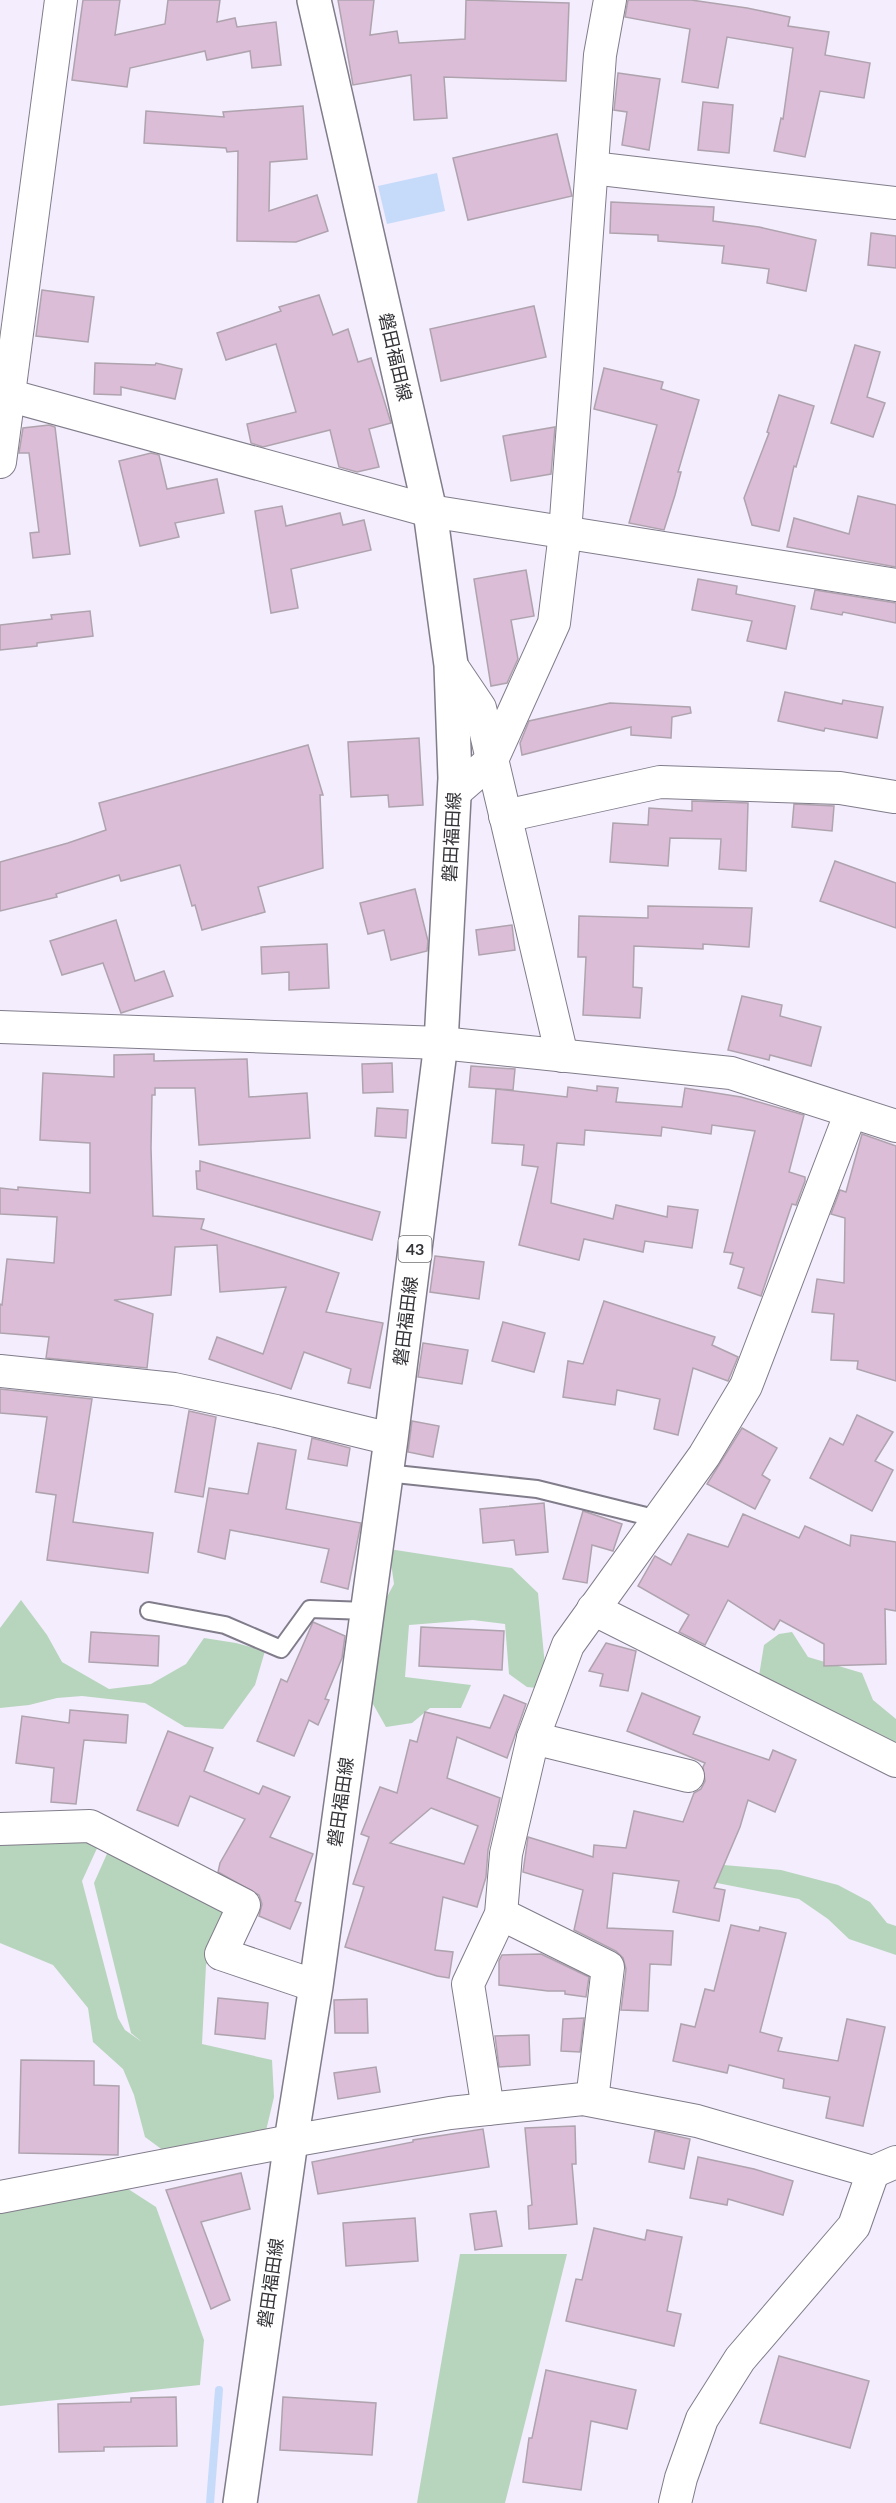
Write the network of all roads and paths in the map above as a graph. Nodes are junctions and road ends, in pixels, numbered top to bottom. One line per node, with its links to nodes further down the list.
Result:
1 (61, 0): 6 (street)
2 (314, 0): 8 (main road, 磐田福田線 / 43)
3 (610, 0): 4 (street)
4 (592, 168): 5 (street); 9 (street)
5 (896, 203)
6 (4, 394): 7 (street); 8 (street)
7 (0, 462)
8 (430, 511): 9 (street); 11 (main road, 磐田福田線 / 43)
9 (566, 533): 10 (street); 12 (street)
10 (896, 585)
11 (452, 665): 12 (street); 13 (main road, 磐田福田線 / 43)
12 (492, 760): 13 (street); 15 (street)
13 (454, 793): 17 (main road, 磐田福田線 / 43)
14 (894, 797): 15 (street)
15 (505, 816): 18 (street)
16 (0, 1027): 17 (street)
17 (441, 1043): 18 (street); 22 (main road, 磐田福田線 / 43)
18 (562, 1056): 19 (street)
19 (851, 1112): 20 (street); 24 (street)
20 (896, 1126)
21 (0, 1371): 22 (street)
22 (391, 1439): 23 (main road, 磐田福田線 / 43)
23 (386, 1473): 24 (lane); 27 (main road, 磐田福田線 / 43)
24 (658, 1519): 25 (street)
25 (593, 1609): 28 (street); 29 (street)
26 (149, 1611): 27 (lane)
27 (367, 1611): 33 (main road, 磐田福田線 / 43)
28 (533, 1738): 30 (street); 32 (street)
29 (896, 1761)
30 (688, 1776)
31 (0, 1829): 33 (street)
32 (501, 1914): 34 (street); 35 (street)
33 (316, 1986): 36 (main road, 磐田福田線 / 43)
34 (592, 2100): 35 (street); 37 (street)
35 (488, 2109): 36 (street)
36 (291, 2141): 38 (street); 39 (main road, 磐田福田線 / 43)
37 (884, 2167): 40 (street)
38 (0, 2197)
39 (240, 2503)
40 (675, 2503)

